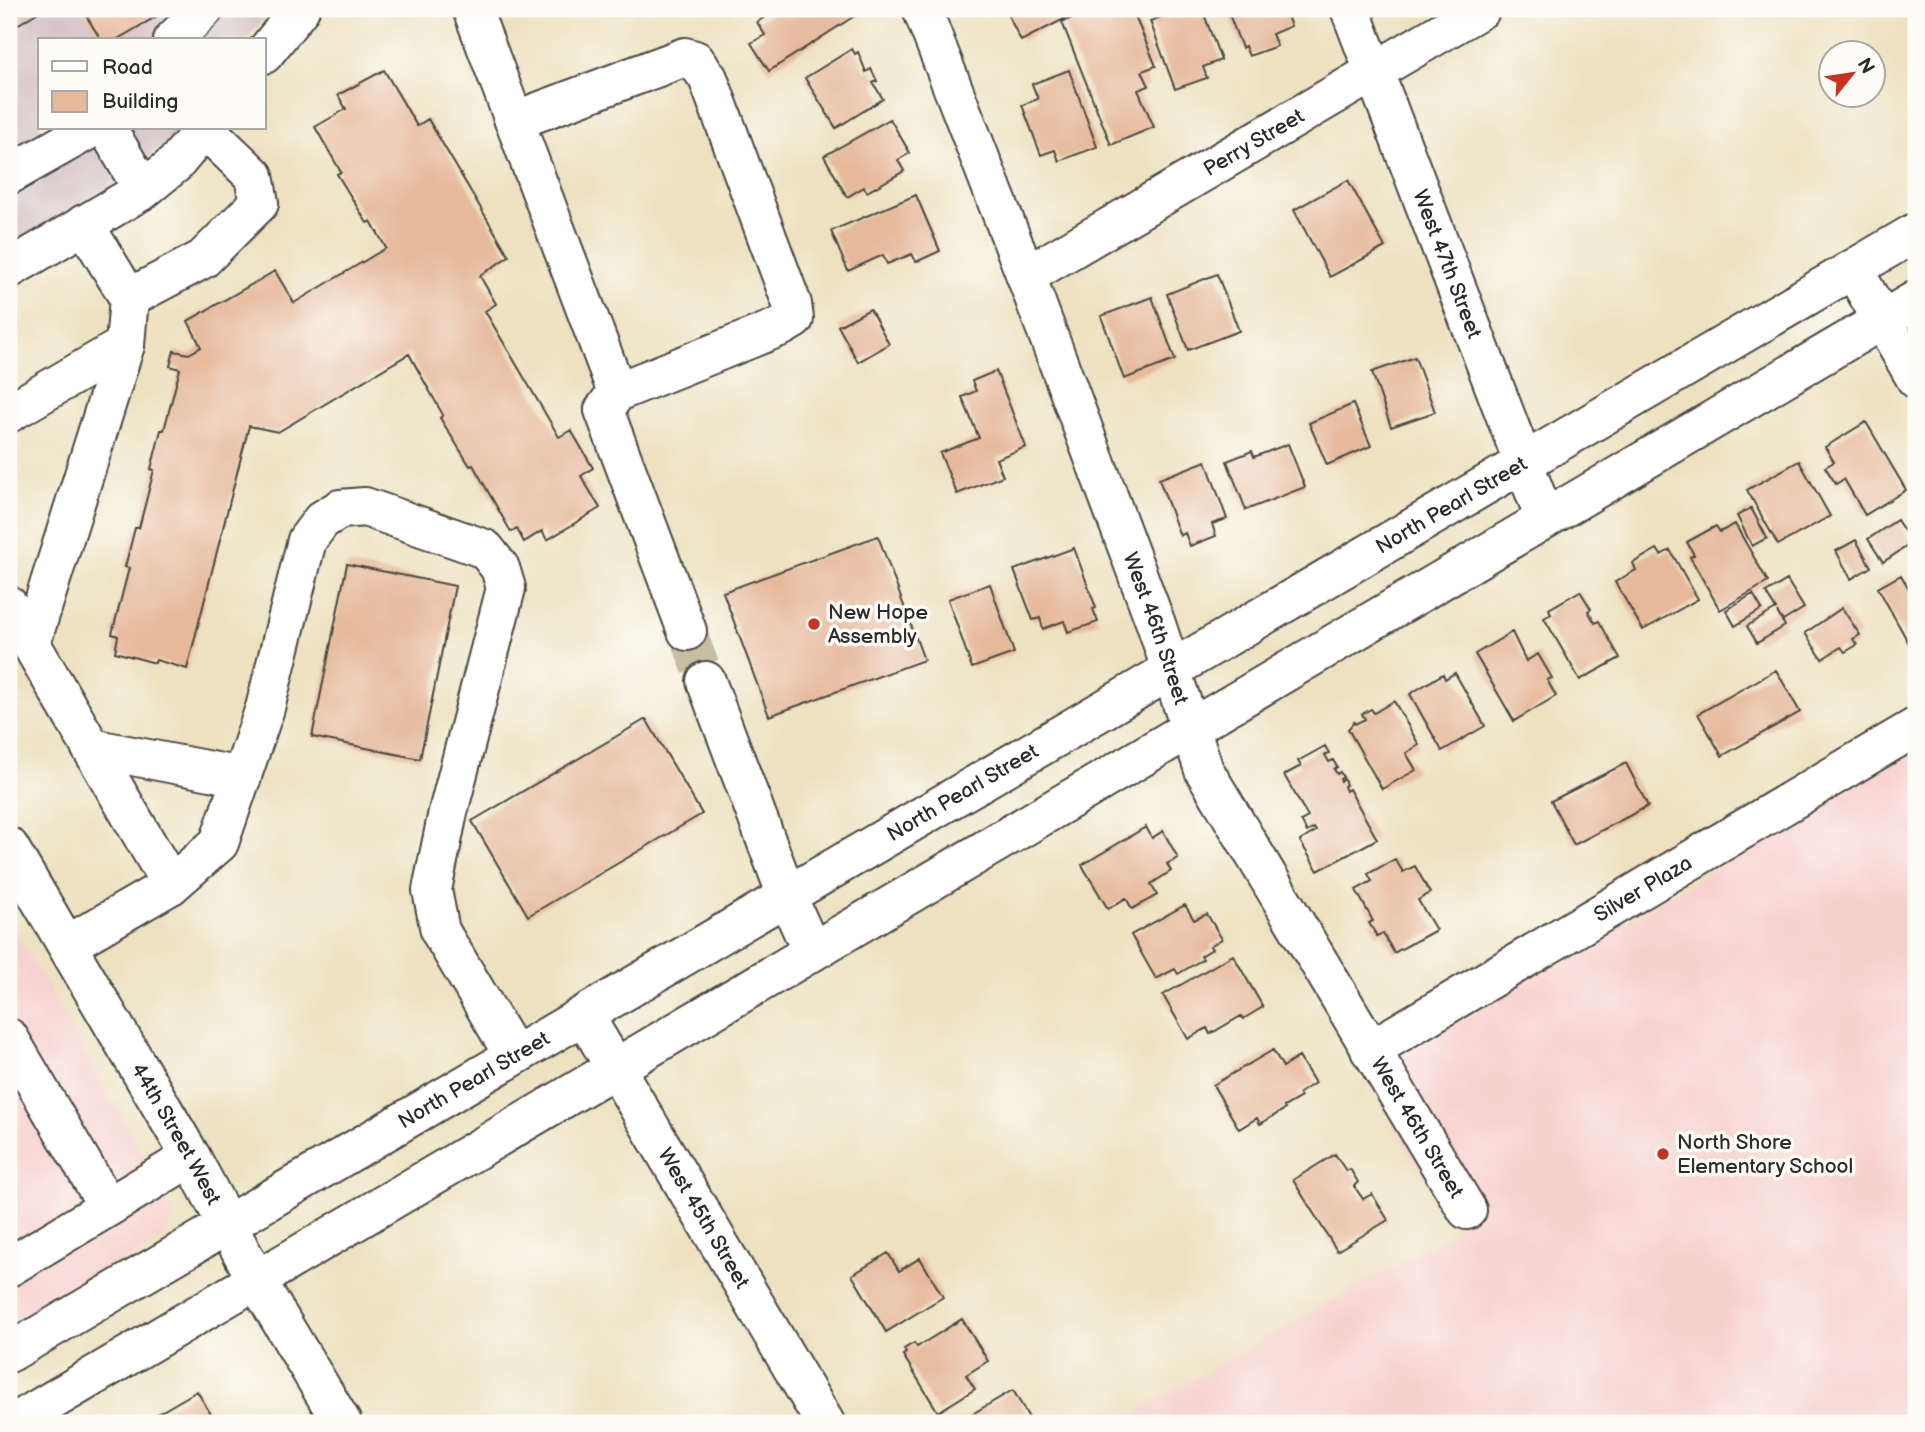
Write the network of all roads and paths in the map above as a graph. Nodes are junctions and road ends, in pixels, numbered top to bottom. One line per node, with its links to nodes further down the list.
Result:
1 (204, 9): 7 (street)
2 (300, 9): 8 (street)
3 (472, 9): 10 (street)
4 (922, 9): 21 (street, West 46th Street)
5 (1350, 9): 9 (street, West 47th Street)
6 (1481, 9): 9 (street, Perry Street)
7 (175, 38)
8 (266, 52)
9 (1375, 72): 21 (street, Perry Street); 29 (street, West 47th Street)
10 (514, 121): 27 (street); 27 (street)
11 (88, 130): 15 (street)
12 (108, 130): 16 (street)
13 (202, 130): 16 (street)
14 (206, 130): 22 (street)
15 (9, 175)
16 (143, 190): 17 (street)
17 (84, 224): 19 (street); 22 (street)
18 (1916, 232): 20 (street, North Pearl Street)
19 (9, 269)
20 (1853, 269): 24 (street); 29 (street, North Pearl Street)
21 (1026, 276): 34 (street, West 46th Street)
22 (129, 298): 25 (street)
23 (1916, 300): 24 (street)
24 (1881, 320): 26 (street); 30 (street)
25 (125, 345): 28 (street); 33 (street)
26 (1916, 379)
27 (617, 392): 32 (street)
28 (9, 413)
29 (1524, 463): 30 (street, West 47th Street); 34 (street, North Pearl Street)
30 (1545, 519): 37 (street)
31 (9, 606): 33 (street)
32 (687, 631)
33 (31, 643): 38 (street)
34 (1172, 669): 37 (street, West 46th Street); 42 (street, North Pearl Street)
35 (706, 681): 42 (street)
36 (1916, 727): 47 (street, Silver Plaza)
37 (1191, 728): 44 (street); 47 (street, West 46th Street)
38 (91, 747): 39 (street); 41 (street)
39 (242, 777): 41 (street); 48 (street)
40 (9, 847): 43 (street, 44th Street West)
41 (171, 885): 43 (street)
42 (787, 896): 44 (street); 45 (street, North Pearl Street)
43 (66, 945): 50 (street, 44th Street West)
44 (812, 953): 49 (street)
45 (584, 1015): 48 (street, North Pearl Street); 49 (street, West 45th Street)
46 (9, 1038): 51 (street)
47 (1370, 1050): 52 (street, West 46th Street)
48 (514, 1056): 53 (street, North Pearl Street)
49 (615, 1069): 55 (street); 59 (street, West 45th Street)
50 (191, 1157): 51 (street); 53 (street, 44th Street West)
51 (108, 1207): 54 (street)
52 (1467, 1210)
53 (226, 1225): 55 (street, 44th Street West); 56 (street, North Pearl Street)
54 (13, 1256)
55 (257, 1281): 57 (street); 58 (street, 44th Street West)
56 (9, 1353)
57 (14, 1423)
58 (342, 1423)
59 (825, 1423)

